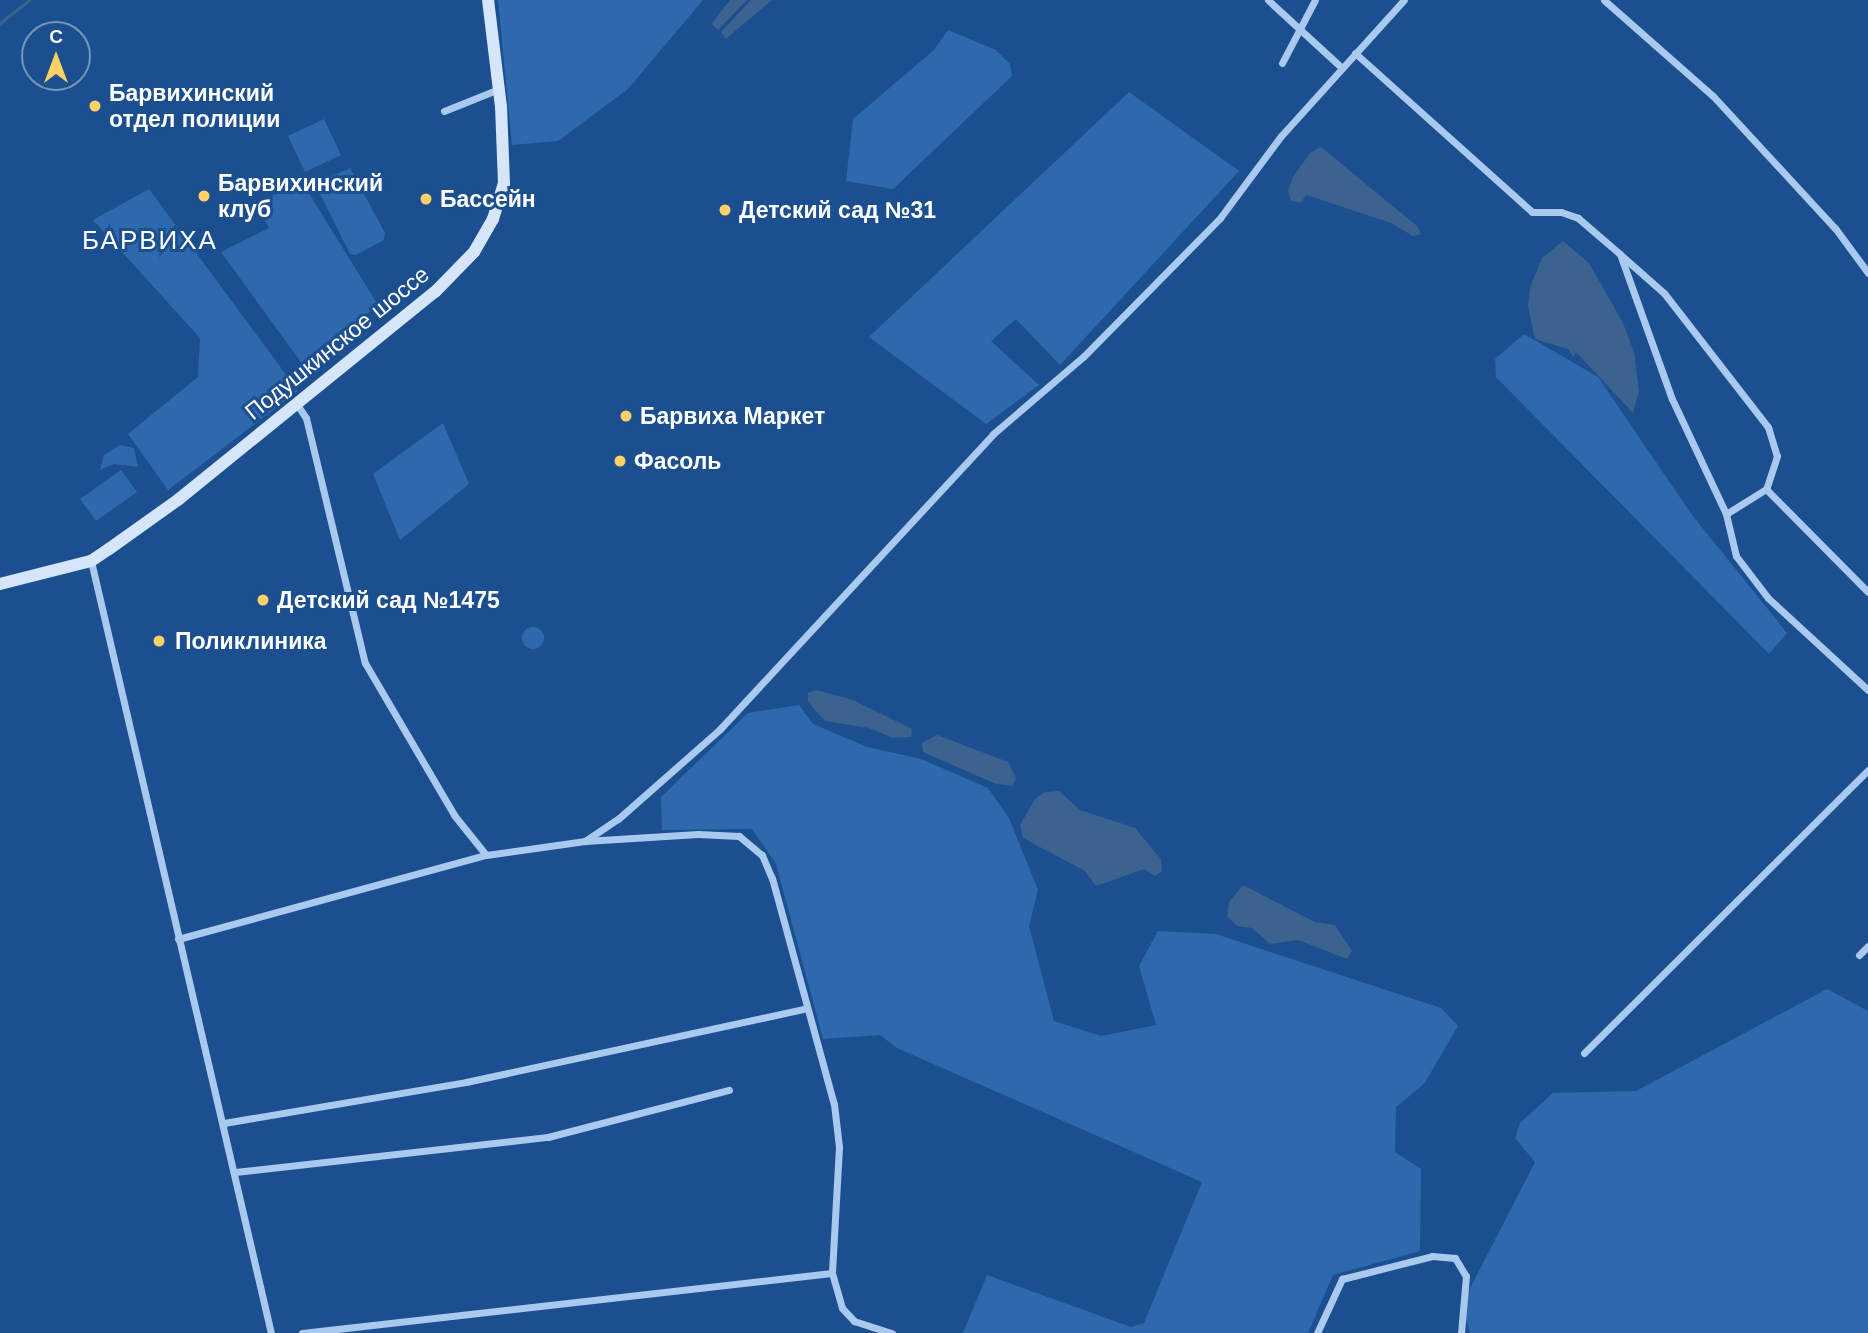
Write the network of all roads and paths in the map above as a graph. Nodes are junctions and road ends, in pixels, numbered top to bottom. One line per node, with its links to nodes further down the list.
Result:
1 (488, 0): 10 (main road, Подушкинское шоссе)
2 (1268, 0): 6 (street)
3 (1315, 0): 6 (street)
4 (1604, 0): 13 (street)
5 (1402, 1): 7 (street)
6 (1301, 27): 8 (street); 9 (street)
7 (1355, 53): 9 (street); 12 (street)
8 (1282, 63)
9 (1342, 68): 22 (street)
10 (499, 89): 11 (street); 14 (main road, Подушкинское шоссе)
11 (444, 111)
12 (1620, 254): 15 (street); 16 (street)
13 (1868, 273)
14 (296, 403): 17 (main road, Подушкинское шоссе); 23 (street)
15 (1766, 489): 16 (street); 19 (street)
16 (1726, 513): 20 (street)
17 (91, 561): 18 (main road, Подушкинское шоссе); 24 (street)
18 (0, 584)
19 (1868, 592)
20 (1868, 690)
21 (1868, 770): 28 (street)
22 (585, 841): 23 (street); 27 (street)
23 (486, 855): 24 (street)
24 (178, 939): 30 (street)
25 (1868, 946): 26 (street)
26 (1859, 955)
27 (805, 1009): 30 (street); 32 (street)
28 (1584, 1053)
29 (729, 1090): 31 (street)
30 (224, 1123): 31 (street)
31 (236, 1172): 34 (street)
32 (832, 1273): 33 (street); 35 (street)
33 (868, 1330): 36 (street)
34 (271, 1333)
35 (302, 1333)
36 (892, 1333)
37 (1317, 1333): 38 (street)
38 (1461, 1333)

